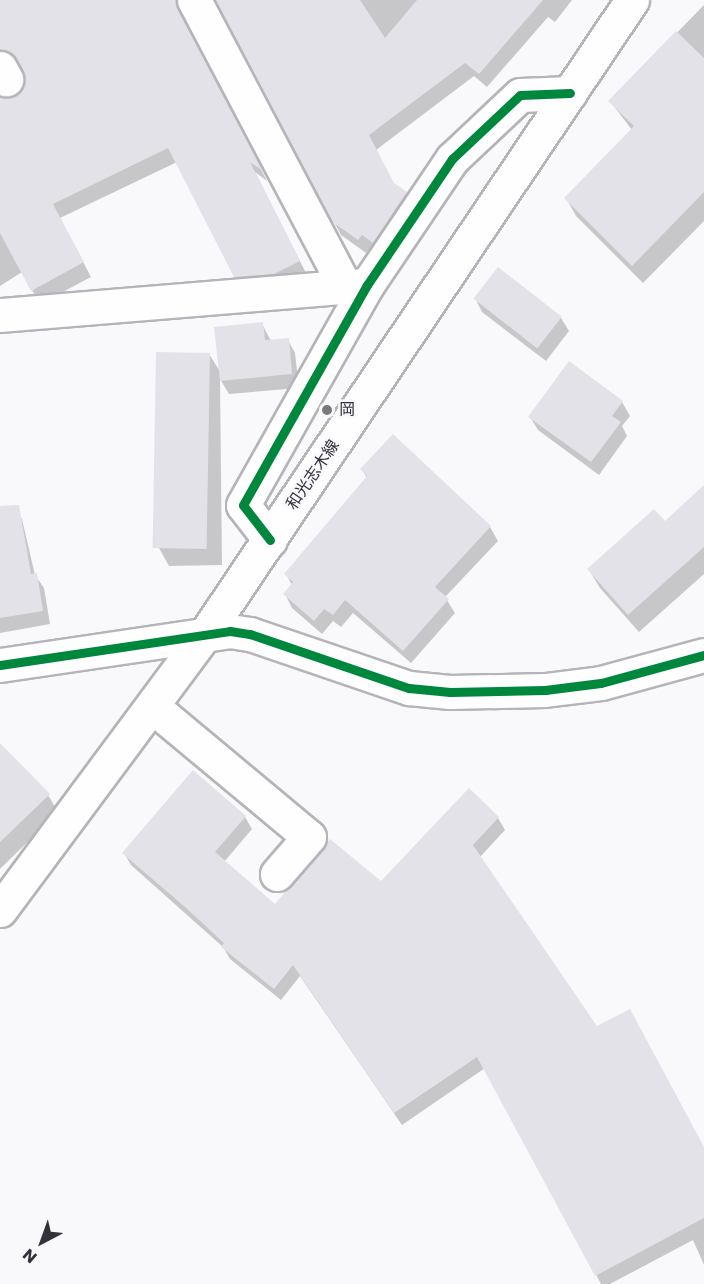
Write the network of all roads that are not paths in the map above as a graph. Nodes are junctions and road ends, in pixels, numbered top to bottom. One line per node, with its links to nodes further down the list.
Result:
1 (194, 0): 4 (street)
2 (632, 0): 3 (street, 和光志木線)
3 (570, 93): 4 (street); 6 (street, 和光志木線)
4 (356, 286): 5 (street); 6 (street)
5 (0, 315)
6 (270, 540): 7 (street, 和光志木線)
7 (206, 633): 8 (street); 9 (street); 10 (street, 和光志木線)
8 (704, 655)
9 (0, 665)
10 (153, 707): 11 (street); 12 (street, 和光志木線)
11 (277, 874)
12 (0, 910)

